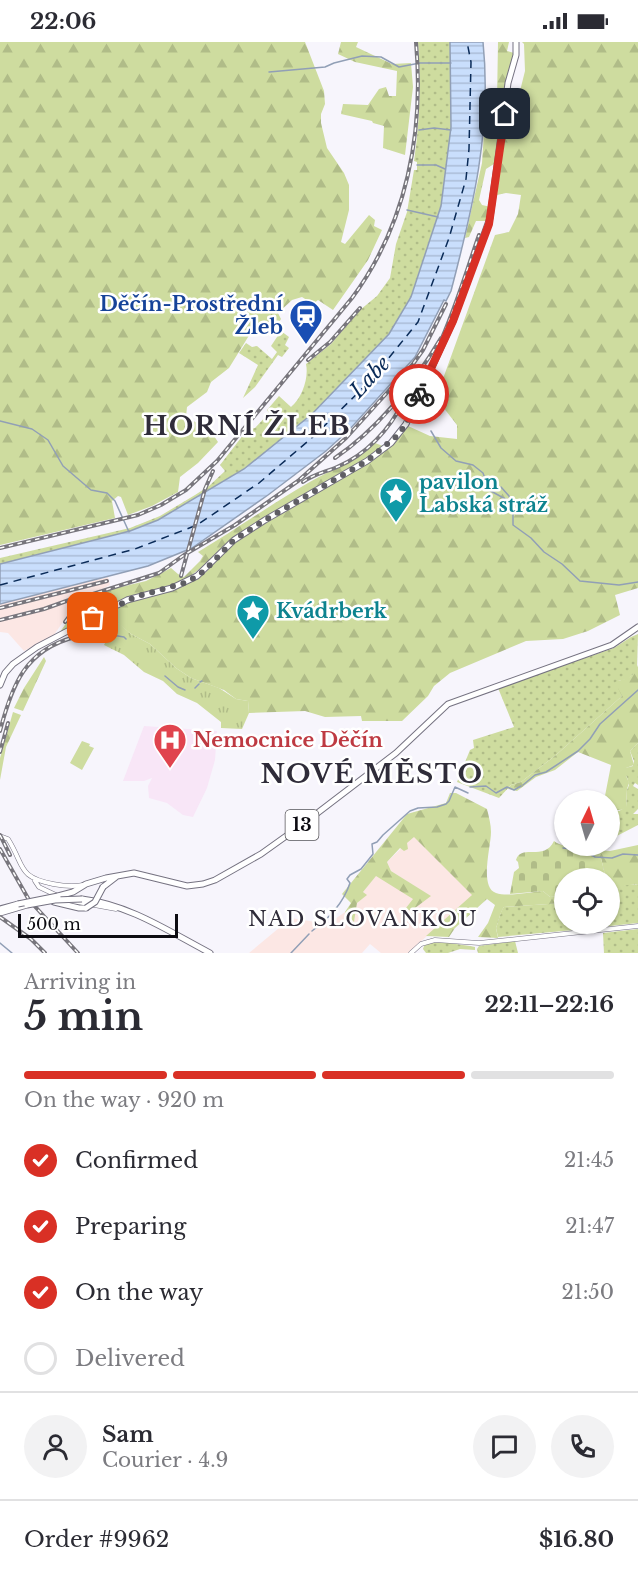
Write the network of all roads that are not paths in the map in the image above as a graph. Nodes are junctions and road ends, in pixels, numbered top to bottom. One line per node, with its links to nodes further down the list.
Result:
1 (516, 42): 3 (main road)
2 (638, 627): 5 (main road, 13)
3 (0, 685)
4 (0, 836): 6 (street)
5 (121, 875): 7 (main road, 13); 10 (main road, 13, bridge)
6 (35, 880): 7 (street); 12 (street)
7 (86, 884): 8 (main road, 13)
8 (58, 896): 9 (main road, bridge); 11 (main road, 13, bridge)
9 (82, 897): 10 (main road, bridge); 12 (main road); 13 (main road)
10 (44, 901): 11 (main road, 13, bridge)
11 (0, 911)
12 (127, 911): 13 (main road)
13 (144, 917): 15 (main road)
14 (638, 926): 16 (street)
15 (210, 953)
16 (411, 953)

